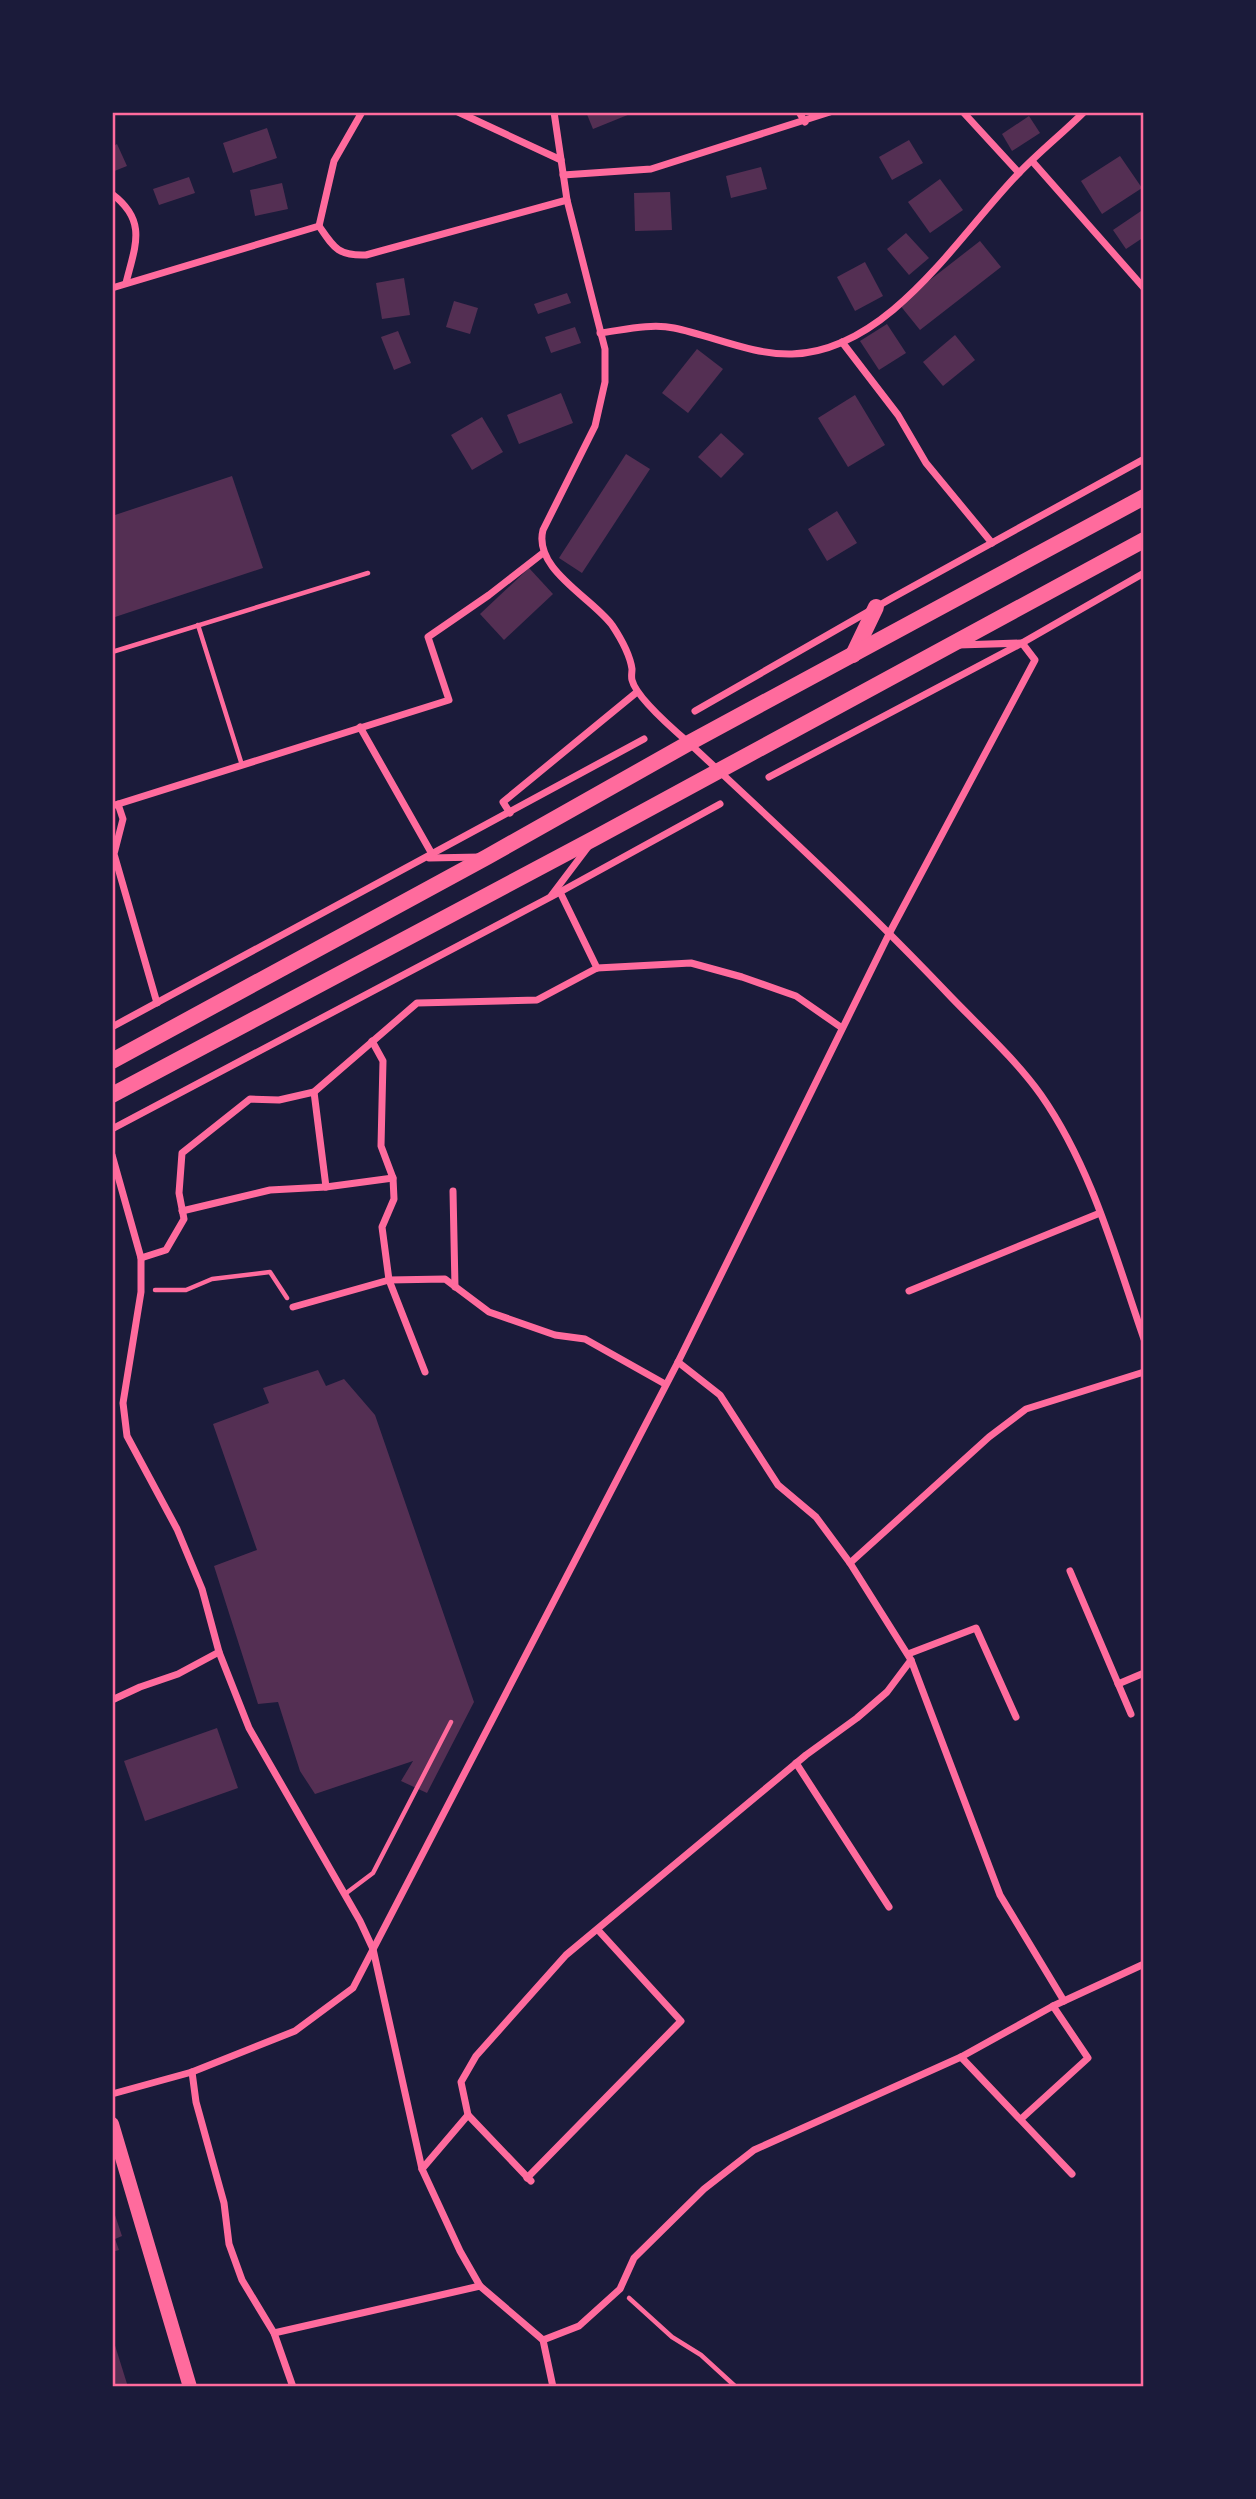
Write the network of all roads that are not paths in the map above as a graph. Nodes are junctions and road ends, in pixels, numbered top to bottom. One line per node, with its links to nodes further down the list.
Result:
1 (362, 112): 15 (street)
2 (458, 112): 9 (street)
3 (554, 112): 9 (street)
4 (799, 112): 8 (street)
5 (830, 112): 8 (street)
6 (963, 112): 11 (street)
7 (1084, 112): 10 (street)
8 (805, 122): 12 (street)
9 (561, 160): 12 (street)
10 (1032, 161): 11 (street); 18 (street)
11 (1019, 173): 20 (street)
12 (563, 175): 14 (street)
13 (112, 194): 16 (street)
14 (568, 200): 15 (street); 19 (street)
15 (318, 226): 16 (street)
16 (126, 284): 17 (street)
17 (112, 288)
18 (1144, 288)
19 (600, 334): 20 (street); 25 (street)
20 (842, 342): 24 (street)
21 (1144, 459): 24 (street)
22 (1144, 497): 33 (highway)
23 (1144, 540): 31 (highway)
24 (992, 543): 28 (street)
25 (543, 552): 34 (street); 36 (street)
26 (368, 573): 29 (lane)
27 (1144, 573): 30 (street)
28 (876, 607): 33 (highway); 35 (street)
29 (198, 625): 32 (lane); 39 (lane)
30 (1022, 643): 31 (street); 41 (street); 50 (street)
31 (953, 646): 40 (highway)
32 (112, 652)
33 (853, 655): 38 (highway)
34 (637, 692): 38 (street); 44 (street)
35 (695, 711)
36 (360, 727): 39 (street); 46 (street)
37 (644, 739): 44 (street)
38 (689, 743): 40 (street); 47 (highway)
39 (242, 765): 43 (street)
40 (718, 770): 45 (highway); 50 (street)
41 (769, 777)
42 (720, 804): 48 (street)
43 (115, 805): 52 (street)
44 (510, 813): 46 (street)
45 (595, 838): 49 (street); 58 (highway)
46 (428, 856): 47 (street); 52 (street)
47 (486, 857): 56 (highway)
48 (560, 892): 49 (street); 51 (street)
49 (549, 898): 59 (street)
50 (890, 932): 54 (street); 65 (street)
51 (597, 968): 54 (street); 55 (street)
52 (157, 1003): 53 (street)
53 (112, 1027)
54 (842, 1028): 72 (street)
55 (372, 1041): 57 (street); 61 (street)
56 (112, 1061)
57 (314, 1092): 62 (street); 64 (street)
58 (112, 1095)
59 (112, 1129)
60 (112, 1155): 66 (street)
61 (393, 1178): 62 (street); 67 (street)
62 (326, 1187): 64 (street)
63 (453, 1191): 68 (street)
64 (182, 1211): 66 (street)
65 (1100, 1213): 69 (street); 71 (street)
66 (141, 1258): 78 (street)
67 (388, 1280): 68 (street); 70 (street); 73 (street)
68 (455, 1286): 75 (street)
69 (909, 1291)
70 (293, 1307)
71 (1144, 1339)
72 (678, 1362): 75 (street); 76 (street)
73 (425, 1372)
74 (1144, 1372): 76 (street)
75 (665, 1384): 90 (street)
76 (850, 1563): 79 (street)
77 (1070, 1571): 81 (street)
78 (219, 1652): 82 (street); 87 (street)
79 (910, 1657): 84 (street); 86 (street); 92 (street)
80 (1144, 1673): 81 (street)
81 (1118, 1684): 83 (street)
82 (112, 1700)
83 (1131, 1714)
84 (1016, 1717)
85 (451, 1722): 87 (lane)
86 (796, 1763): 88 (street); 89 (street)
87 (345, 1894): 90 (street)
88 (889, 1907)
89 (598, 1930): 97 (street); 97 (street)
90 (373, 1949): 95 (street); 100 (street)
91 (1144, 1964): 92 (street)
92 (1064, 2001): 93 (street)
93 (1053, 2006): 94 (street); 98 (street)
94 (961, 2057): 98 (street); 104 (street)
95 (191, 2072): 96 (street); 103 (street)
96 (112, 2094)
97 (468, 2115): 100 (street)
98 (1021, 2119): 101 (street)
99 (112, 2124): 105 (main road)
100 (422, 2169): 102 (street)
101 (1072, 2174)
102 (480, 2286): 103 (street); 104 (street)
103 (274, 2333): 106 (street)
104 (543, 2340): 107 (street)
105 (190, 2387)
106 (293, 2387)
107 (554, 2387)

